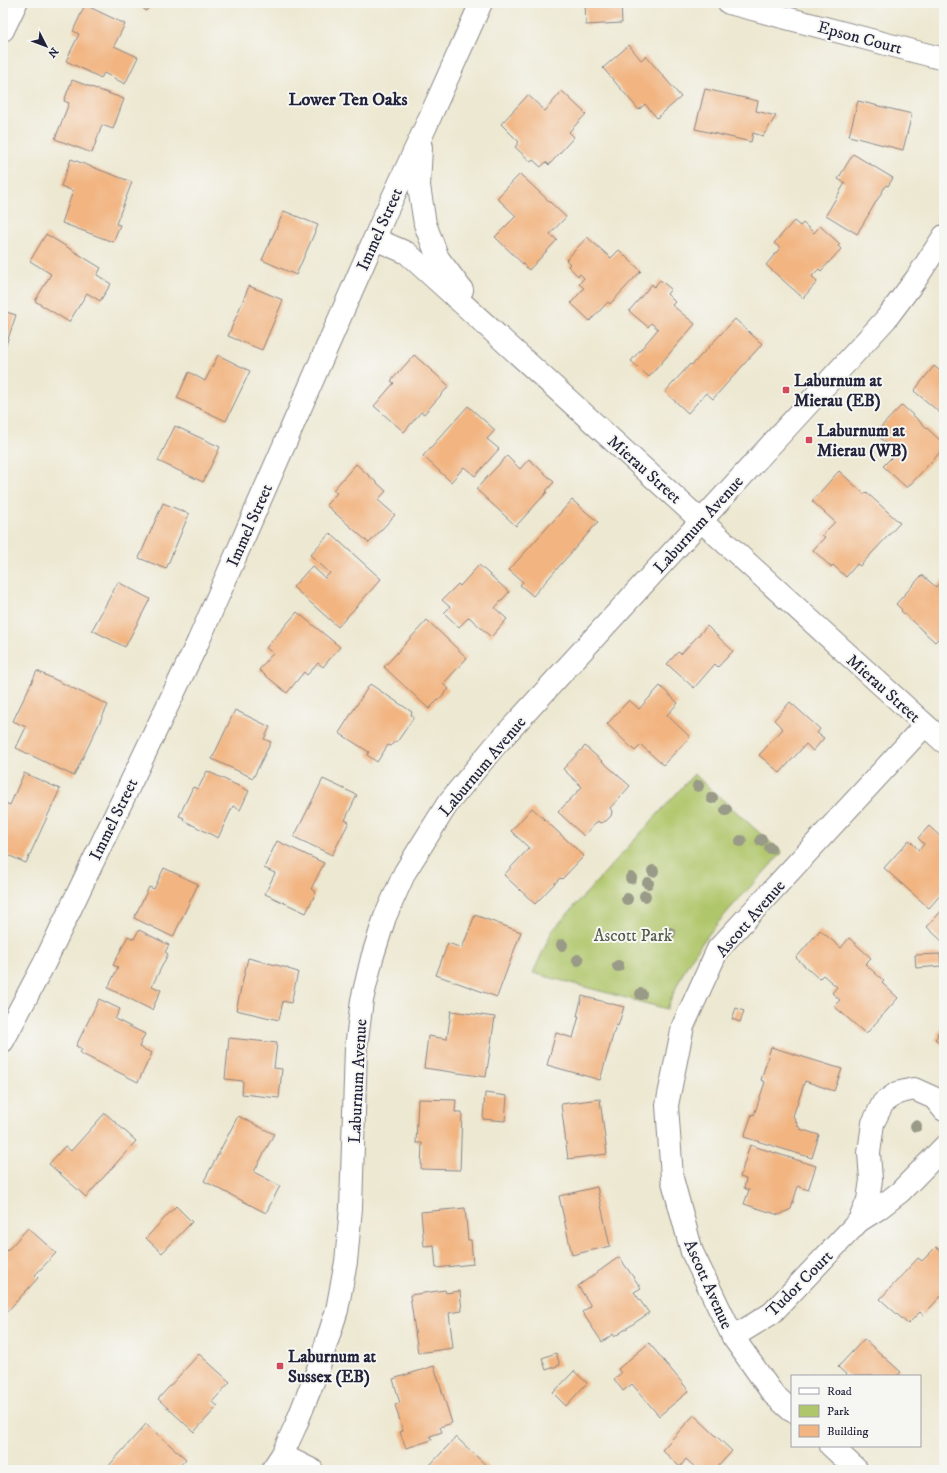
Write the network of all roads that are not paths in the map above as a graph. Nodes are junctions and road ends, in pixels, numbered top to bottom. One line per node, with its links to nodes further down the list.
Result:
1 (16, 3): 4 (street)
2 (481, 3): 6 (street, Immel Street)
3 (729, 3): 5 (street, Epson Court)
4 (3, 30)
5 (944, 59)
6 (421, 138): 8 (street, Immel Street); 9 (street)
7 (944, 236): 10 (street, Laburnum Avenue)
8 (374, 239): 9 (street, Mierau Street); 13 (street, Immel Street)
9 (494, 332): 10 (street, Mierau Street)
10 (701, 521): 11 (street, Mierau Street); 22 (street, Laburnum Avenue)
11 (925, 725): 12 (street, Mierau Street); 19 (street, Ascott Avenue)
12 (944, 742)
13 (3, 1041)
14 (944, 1110): 16 (street, Tudor Court)
15 (944, 1147): 17 (street, Tudor Court)
16 (871, 1180): 17 (street); 18 (street, Tudor Court)
17 (900, 1192): 18 (street, Tudor Court)
18 (859, 1221): 19 (street, Tudor Court)
19 (732, 1337): 20 (street, Ascott Avenue)
20 (791, 1410)
21 (832, 1447): 24 (street)
22 (277, 1462): 23 (street)
23 (312, 1470)
24 (857, 1470)

